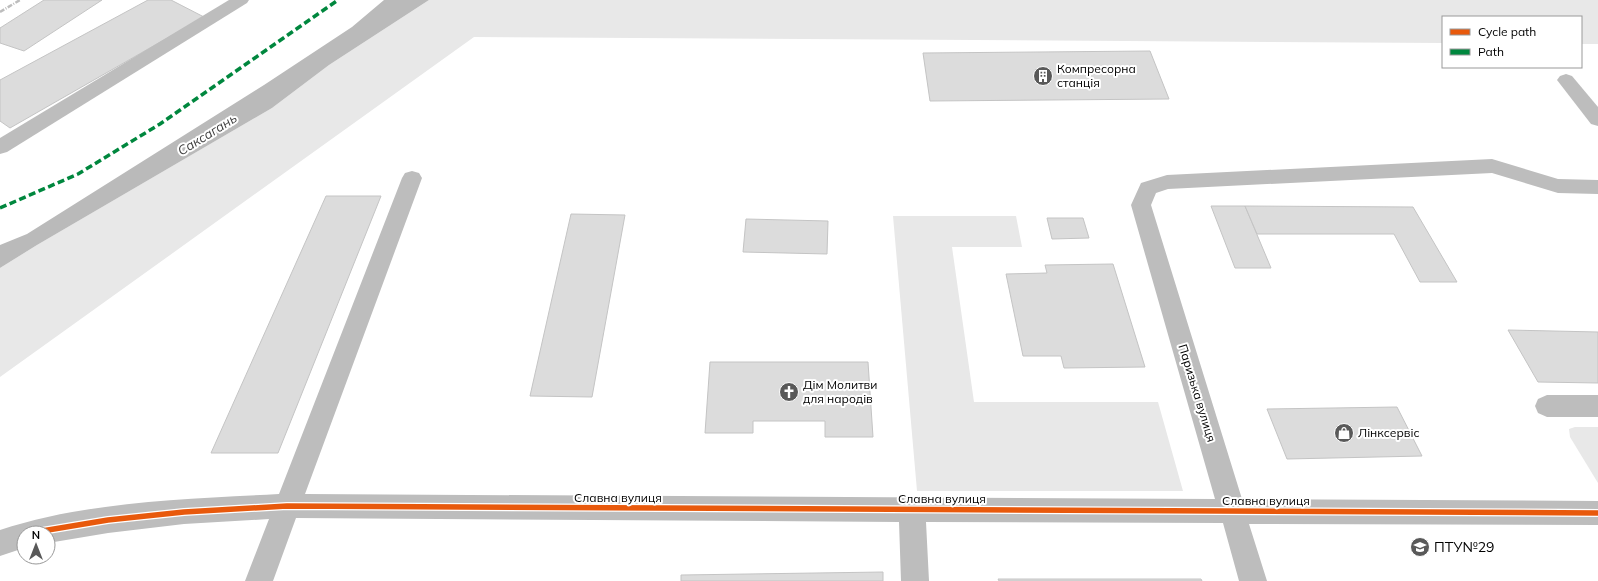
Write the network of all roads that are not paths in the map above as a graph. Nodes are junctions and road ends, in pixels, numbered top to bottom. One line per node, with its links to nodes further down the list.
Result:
1 (241, 0): 4 (street)
2 (1566, 80): 3 (street)
3 (1598, 120)
4 (0, 147)
5 (412, 178): 9 (street)
6 (1598, 187): 11 (street, Паризька вулиця)
7 (1547, 406): 8 (street)
8 (1598, 406)
9 (287, 506): 10 (street, Славна вулиця); 13 (street, Славна вулиця); 16 (street)
10 (912, 509): 11 (street, Славна вулиця); 17 (street)
11 (1232, 511): 12 (street, Славна вулиця); 18 (street, Паризька вулиця)
12 (1598, 513)
13 (56, 529)
14 (16, 538): 15 (street)
15 (0, 543)
16 (259, 581)
17 (915, 581)
18 (1253, 581)

